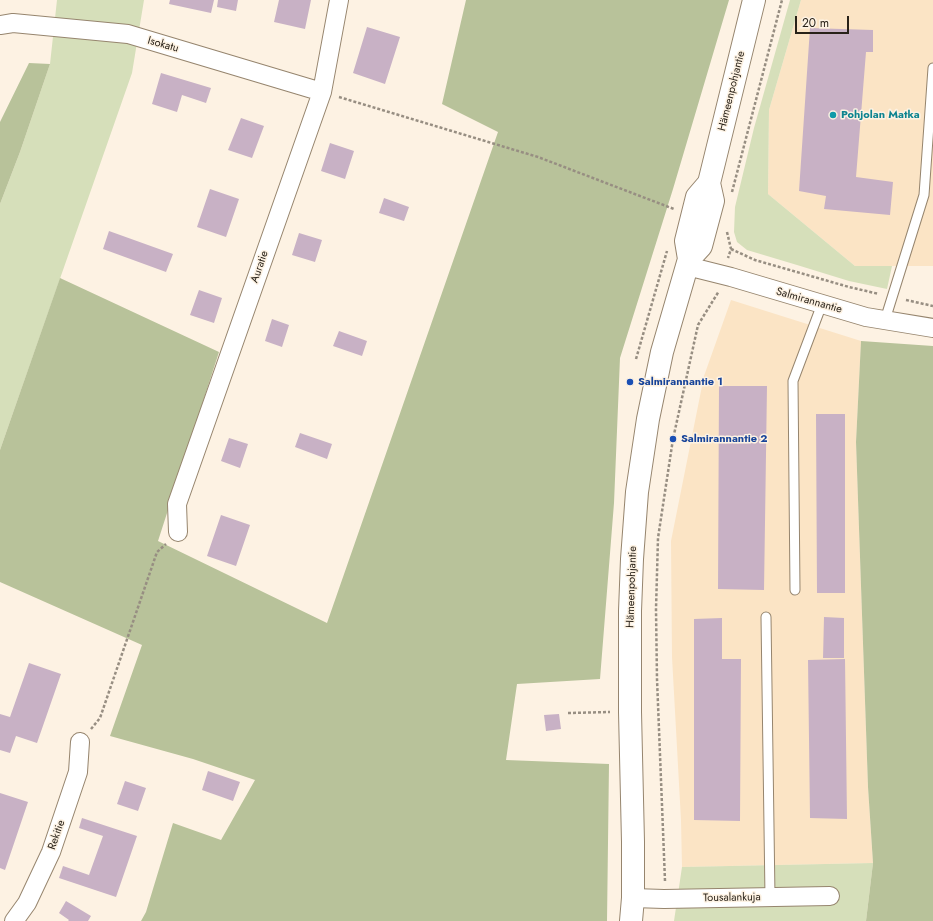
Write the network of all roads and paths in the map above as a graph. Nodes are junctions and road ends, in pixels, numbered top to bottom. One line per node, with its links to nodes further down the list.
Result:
1 (339, 0): 6 (street, Auratie)
2 (754, 0): 8 (main road, Hämeenpohjantie)
3 (782, 0): 7 (path)
4 (0, 25): 6 (street, Isokatu)
5 (933, 68): 13 (lane)
6 (322, 92): 8 (path); 19 (street, Auratie)
7 (730, 199)
8 (701, 216): 10 (path); 11 (main road, Hämeenpohjantie)
9 (668, 248): 18 (path)
10 (731, 249): 12 (path); 13 (path)
11 (688, 263): 12 (street, Salmirannantie); 22 (main road, Hämeenpohjantie)
12 (723, 275): 14 (street, Salmirannantie); 28 (path)
13 (892, 297): 15 (path); 16 (lane)
14 (822, 304): 16 (street, Salmirannantie); 20 (lane)
15 (933, 306)
16 (885, 320): 17 (street, Salmirannantie)
17 (933, 328)
18 (636, 358)
19 (178, 532): 24 (path)
20 (795, 590)
21 (766, 617): 26 (lane)
22 (630, 712): 23 (path); 27 (main road, Hämeenpohjantie)
23 (568, 713)
24 (80, 742): 29 (street, Rekitie)
25 (830, 896): 26 (street, Tousalankuja)
26 (770, 897): 28 (street, Tousalankuja)
27 (633, 898): 28 (street, Tousalankuja); 30 (main road, Hämeenpohjantie)
28 (664, 898)
29 (14, 921)
30 (631, 921)

